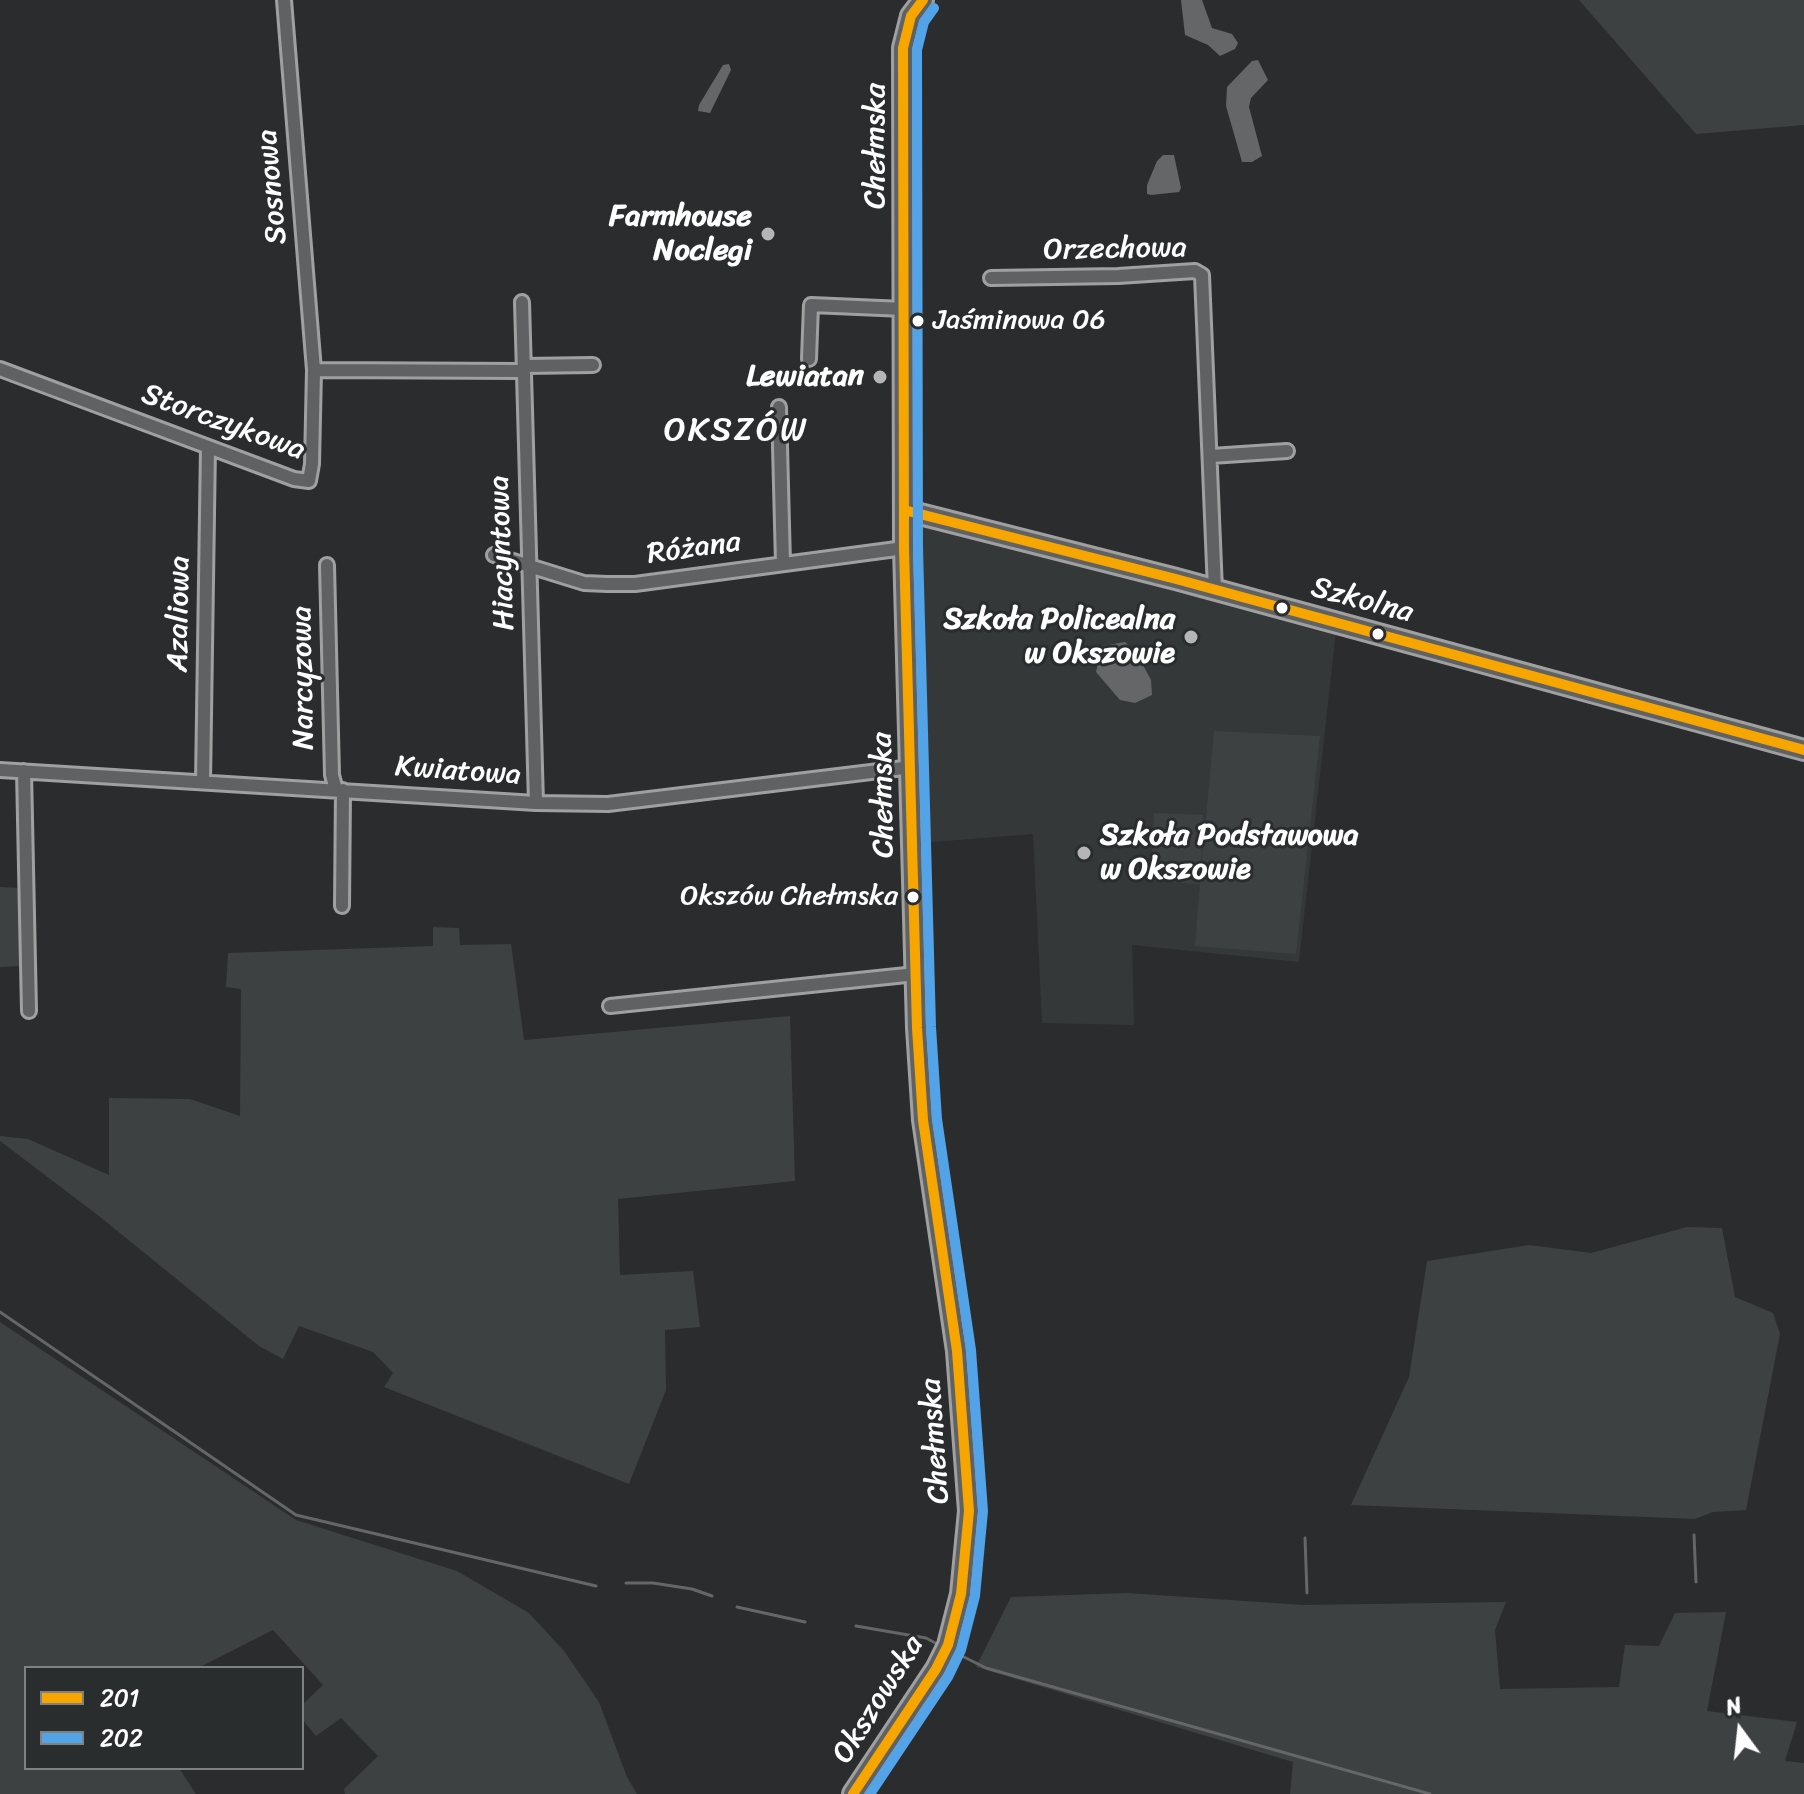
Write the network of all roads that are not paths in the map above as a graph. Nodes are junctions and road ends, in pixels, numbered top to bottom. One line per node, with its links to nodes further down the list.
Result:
1 (284, 0): 11 (street, Sosnowa)
2 (923, 0): 3 (main road)
3 (907, 8): 6 (main road, Chełmska)
4 (991, 278): 15 (street, Orzechowa)
5 (522, 302): 9 (street, Hiacyntowa)
6 (904, 309): 7 (street); 16 (main road, Chełmska)
7 (809, 359)
8 (593, 365): 9 (street)
9 (523, 368): 11 (street); 21 (street, Hiacyntowa)
10 (0, 369): 13 (street, Storczykowa)
11 (314, 370): 13 (street, Storczykowa)
12 (779, 407): 19 (street)
13 (208, 447): 27 (street, Azaliowa)
14 (1287, 451): 15 (street)
15 (1211, 456): 22 (street, Orzechowa)
16 (904, 510): 17 (main road, Chełmska); 22 (main road, Szkolna)
17 (904, 548): 19 (street, Różana); 24 (main road, Chełmska)
18 (494, 555): 21 (street, Różana)
19 (783, 564): 21 (street, Różana)
20 (327, 565): 28 (street, Narcyzowa)
21 (531, 567): 29 (street, Hiacyntowa)
22 (1215, 590): 23 (main road, Szkolna)
23 (1804, 750)
24 (912, 767): 29 (street, Kwiatowa); 31 (main road, Chełmska)
25 (0, 770): 26 (street, Kwiatowa)
26 (24, 771): 27 (street, Kwiatowa); 33 (street)
27 (203, 782): 28 (street, Kwiatowa)
28 (340, 790): 29 (street, Kwiatowa); 30 (street, Narcyzowa)
29 (536, 803)
30 (342, 906)
31 (916, 974): 32 (street); 34 (main road, Chełmska)
32 (610, 1006)
33 (29, 1011)
34 (951, 1635): 35 (main road, Okszowska)
35 (853, 1794)

